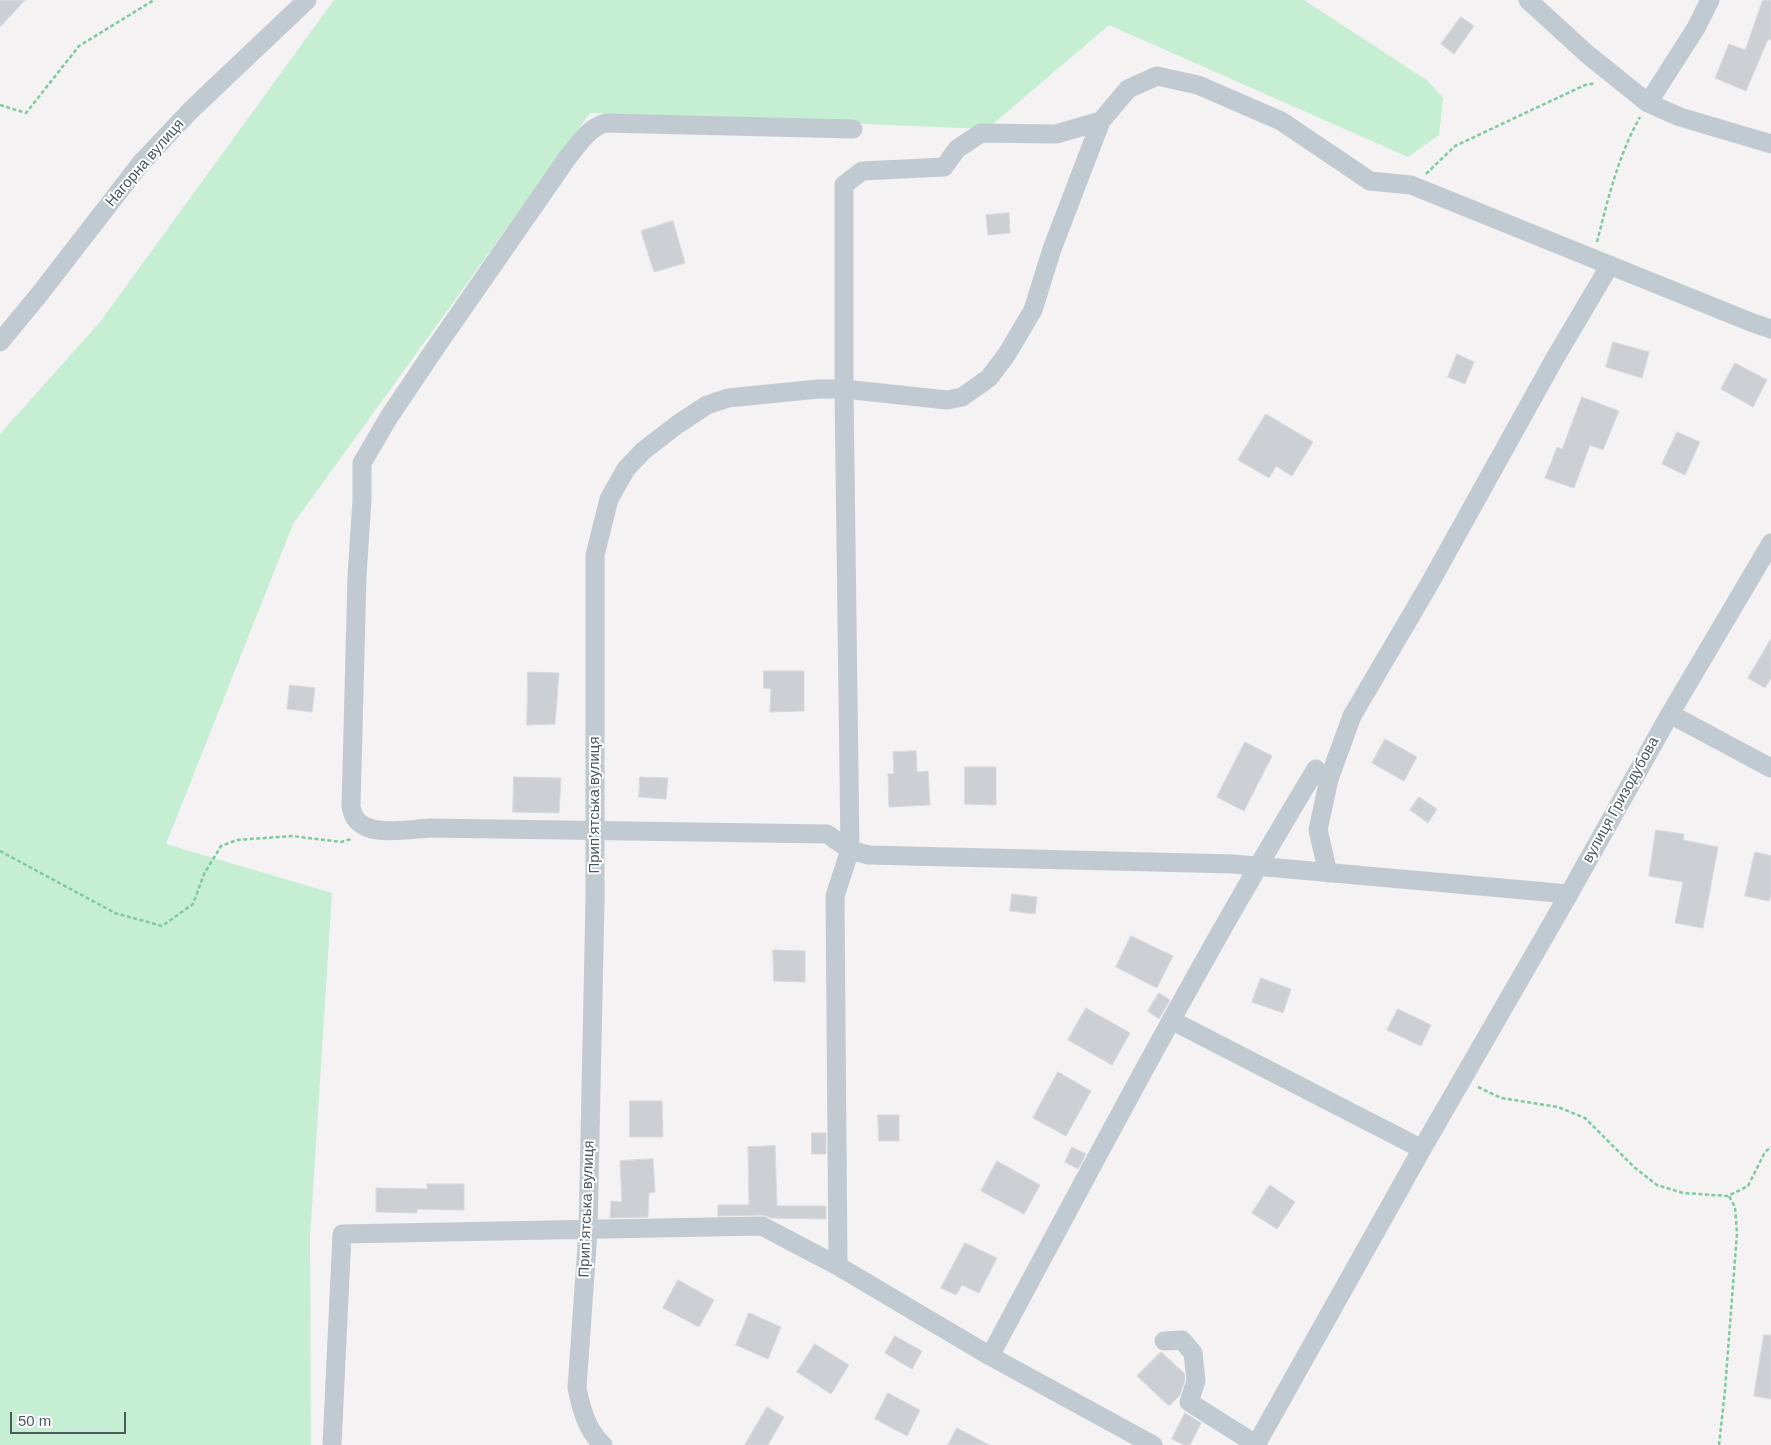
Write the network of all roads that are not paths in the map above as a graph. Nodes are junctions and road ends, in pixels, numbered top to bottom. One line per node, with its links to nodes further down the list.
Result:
1 (307, 0): 10 (street, Нагорна вулиця)
2 (1528, 0): 4 (street)
3 (1710, 0): 4 (street)
4 (1648, 103): 7 (street)
5 (1100, 121): 8 (street); 11 (street, Прип’ятська вулиця); 11 (street)
6 (853, 130): 16 (street)
7 (1771, 144)
8 (1602, 261): 9 (street); 19 (street)
9 (1771, 329)
10 (0, 342)
11 (844, 389): 16 (street, Прип’ятська вулиця); 17 (street)
12 (1771, 543): 13 (street, вулиця Гризодубова)
13 (1670, 714): 14 (street); 20 (street, вулиця Гризодубова)
14 (1771, 768)
15 (1316, 769): 18 (street)
16 (596, 830): 17 (street); 23 (street, Прип’ятська вулиця)
17 (850, 850): 18 (street); 24 (street)
18 (1257, 867): 19 (street); 21 (street)
19 (1328, 873): 20 (street)
20 (1569, 894): 22 (street, вулиця Гризодубова)
21 (1171, 1020): 22 (street); 26 (street)
22 (1422, 1149): 30 (street, вулиця Гризодубова)
23 (588, 1230): 24 (street); 27 (street); 28 (street, Прип’ятська вулиця)
24 (838, 1266): 26 (street)
25 (1164, 1341): 30 (street)
26 (990, 1356): 29 (street)
27 (332, 1445)
28 (603, 1445)
29 (1153, 1445)
30 (1256, 1445)

